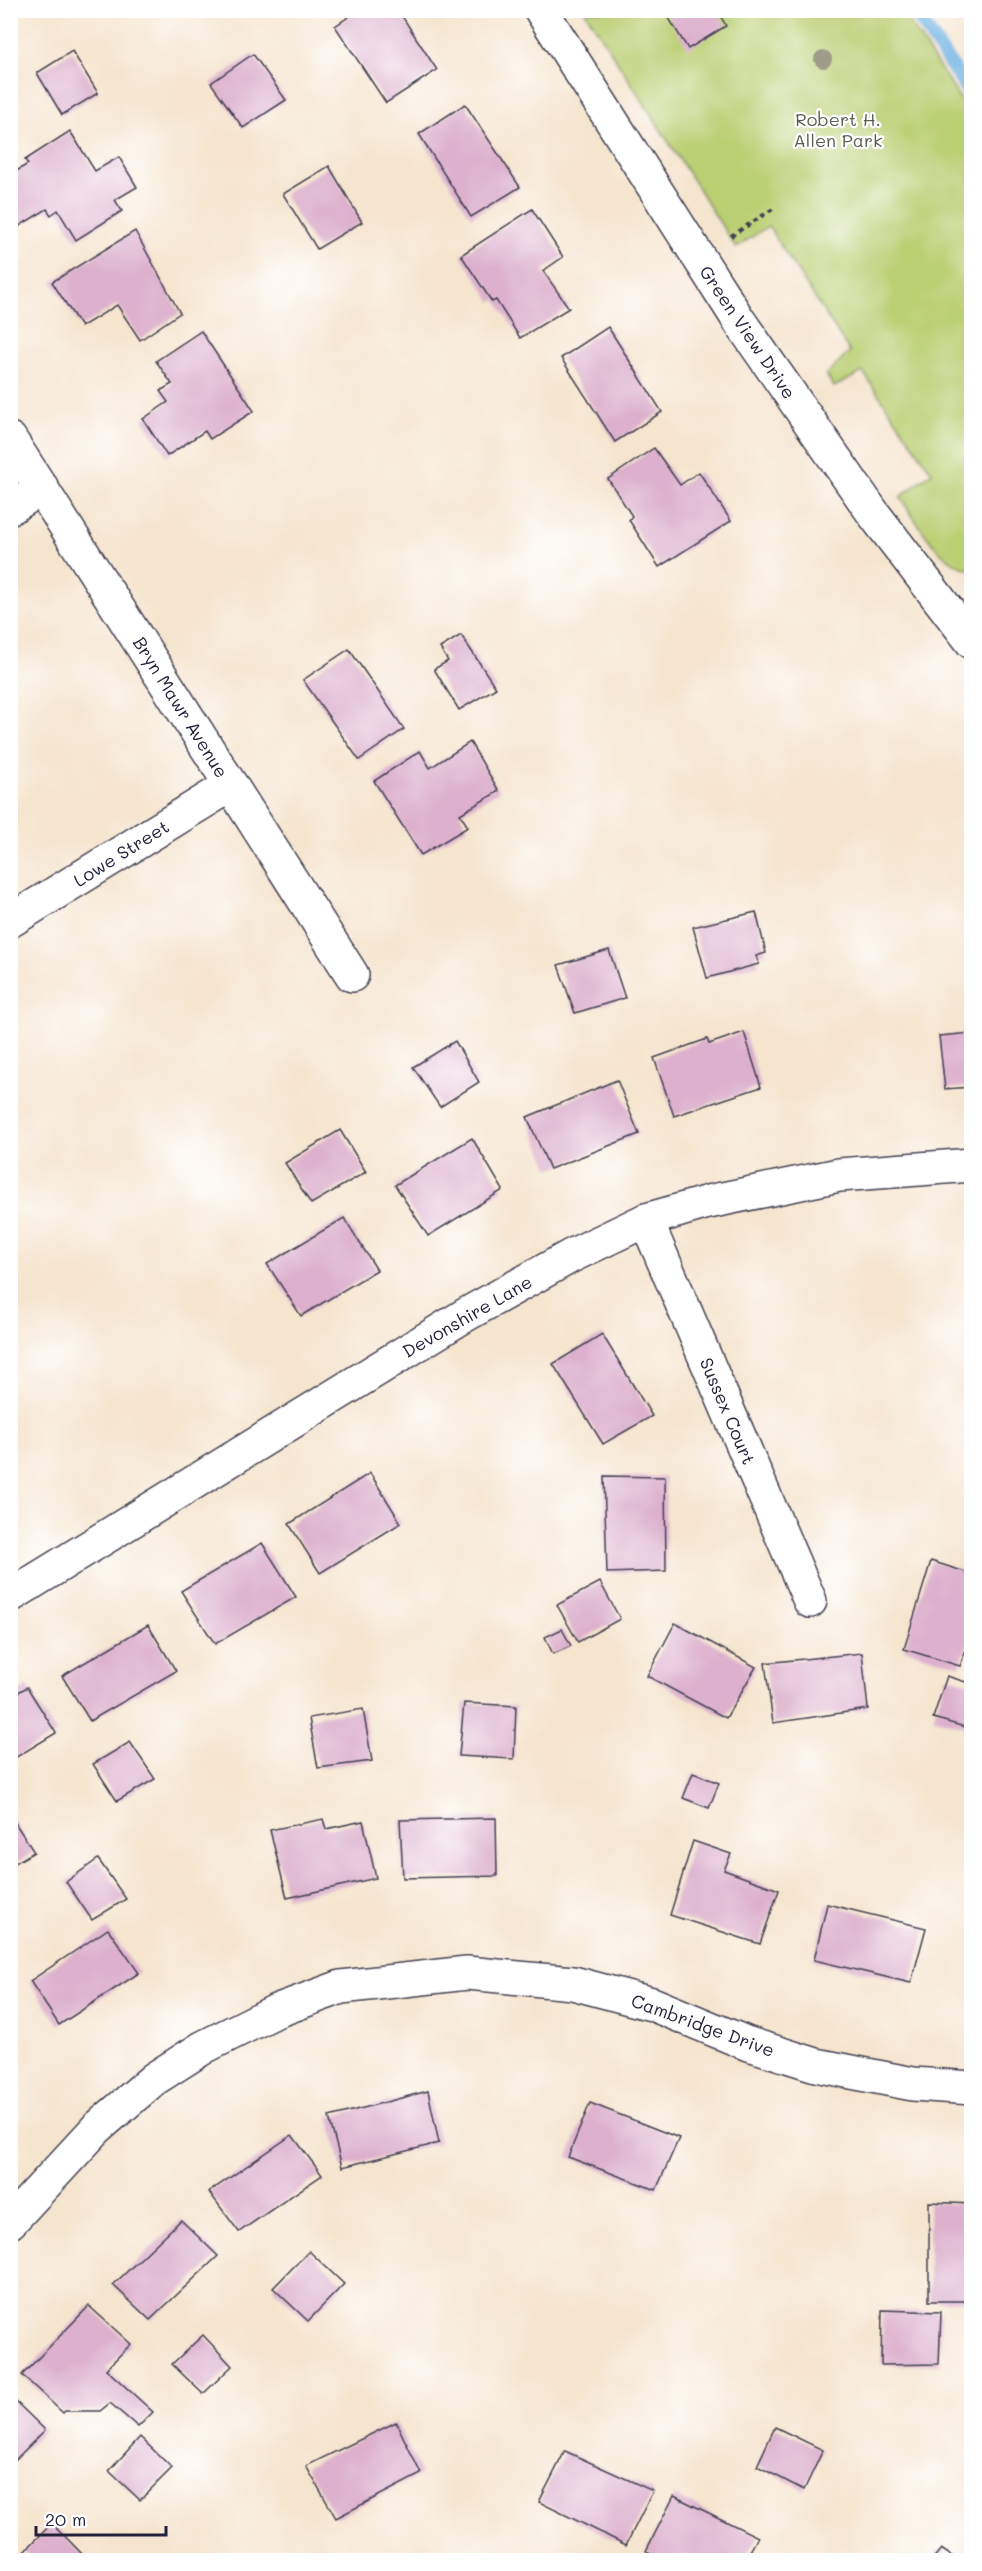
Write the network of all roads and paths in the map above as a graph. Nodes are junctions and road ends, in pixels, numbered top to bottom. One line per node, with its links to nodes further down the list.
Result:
1 (541, 10): 3 (street, Green View Drive)
2 (776, 207): 3 (path)
3 (698, 257): 7 (street, Green View Drive)
4 (10, 439): 5 (street, Bryn Mawr Avenue)
5 (42, 488): 6 (street); 8 (street, Bryn Mawr Avenue)
6 (10, 507)
7 (968, 630)
8 (231, 785): 9 (street, Lowe Street); 10 (street, Bryn Mawr Avenue)
9 (10, 921)
10 (352, 975)
11 (972, 1165): 12 (street, Devonshire Lane)
12 (646, 1220): 13 (street, Devonshire Lane); 14 (street, Sussex Court)
13 (10, 1596)
14 (810, 1601)
15 (972, 2088): 16 (street, Cambridge Drive)
16 (10, 2222)

